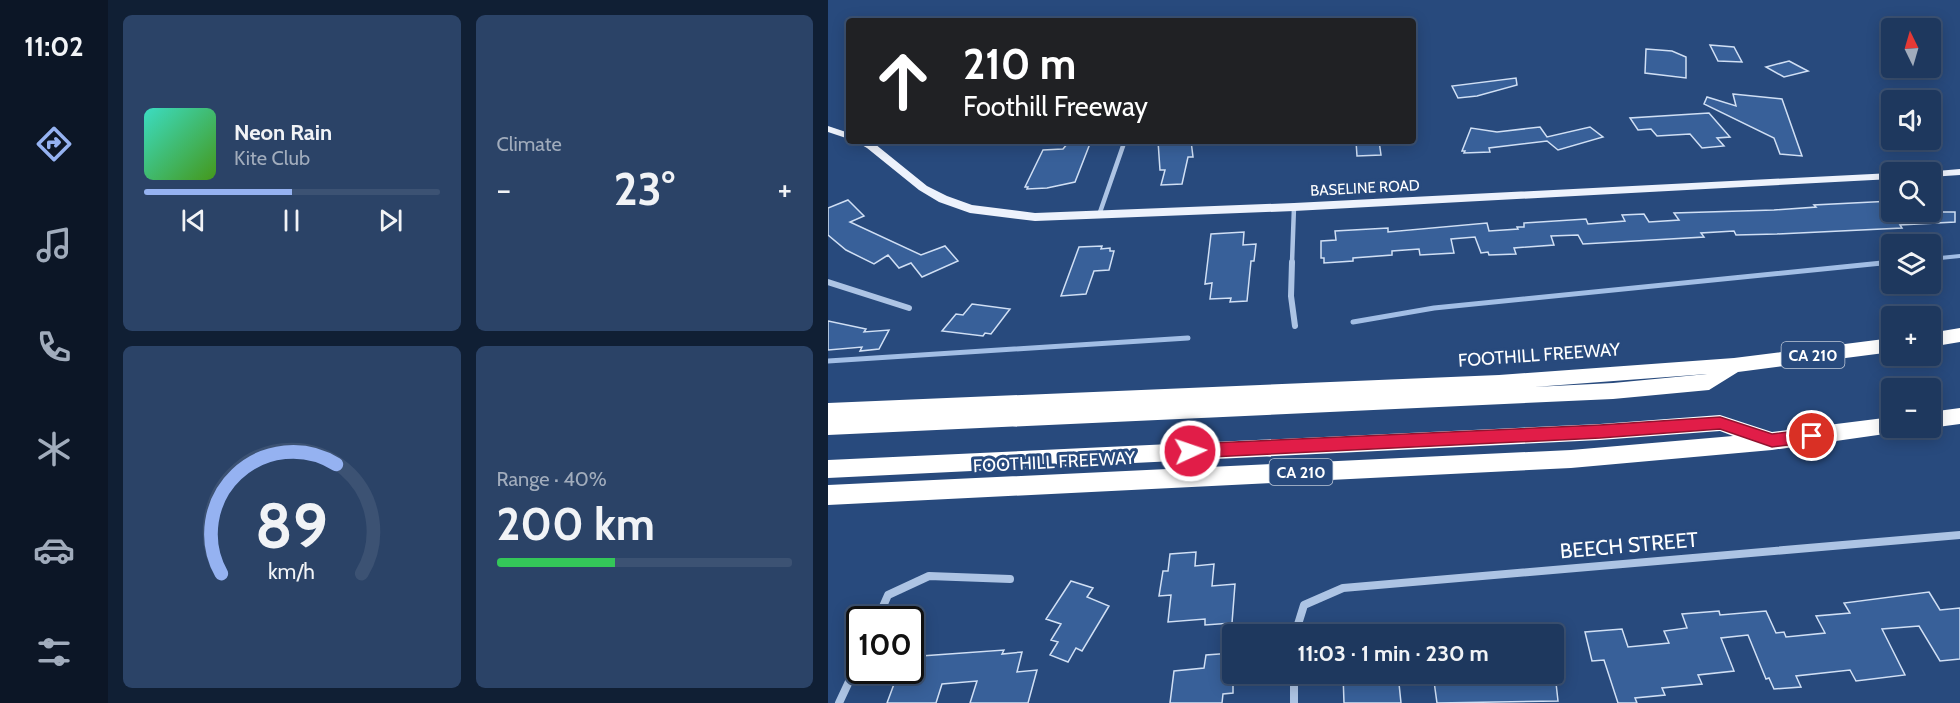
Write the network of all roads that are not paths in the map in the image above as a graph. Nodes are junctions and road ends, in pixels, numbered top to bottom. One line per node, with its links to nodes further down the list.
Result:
1 (828, 129): 2 (main road)
2 (846, 135)
3 (867, 144): 9 (main road, BASELINE ROAD)
4 (1123, 146): 9 (street)
5 (1960, 172): 6 (main road)
6 (1941, 173)
7 (1881, 177): 8 (main road, BASELINE ROAD)
8 (1294, 207): 9 (main road, BASELINE ROAD); 12 (street)
9 (1099, 215)
10 (828, 282): 11 (street)
11 (909, 308)
12 (1295, 326)
13 (1960, 335): 14 (highway)
14 (1941, 338)
15 (1881, 346): 16 (highway, FOOTHILL FREEWAY / CA 210)
16 (1734, 365): 17 (highway, FOOTHILL FREEWAY / CA 210); 21 (highway)
17 (828, 411)
18 (1960, 416): 19 (highway)
19 (1941, 419)
20 (1881, 426): 22 (highway, FOOTHILL FREEWAY / CA 210)
21 (828, 427)
22 (1772, 441): 23 (highway); 24 (highway, FOOTHILL FREEWAY / CA 210)
23 (828, 469)
24 (828, 495)
25 (1960, 535): 28 (street, BEECH STREET)
26 (1010, 579): 27 (street)
27 (883, 606)
28 (1298, 624)
29 (848, 684): 31 (street)
30 (1294, 684): 32 (street)
31 (839, 703)
32 (1294, 703)

